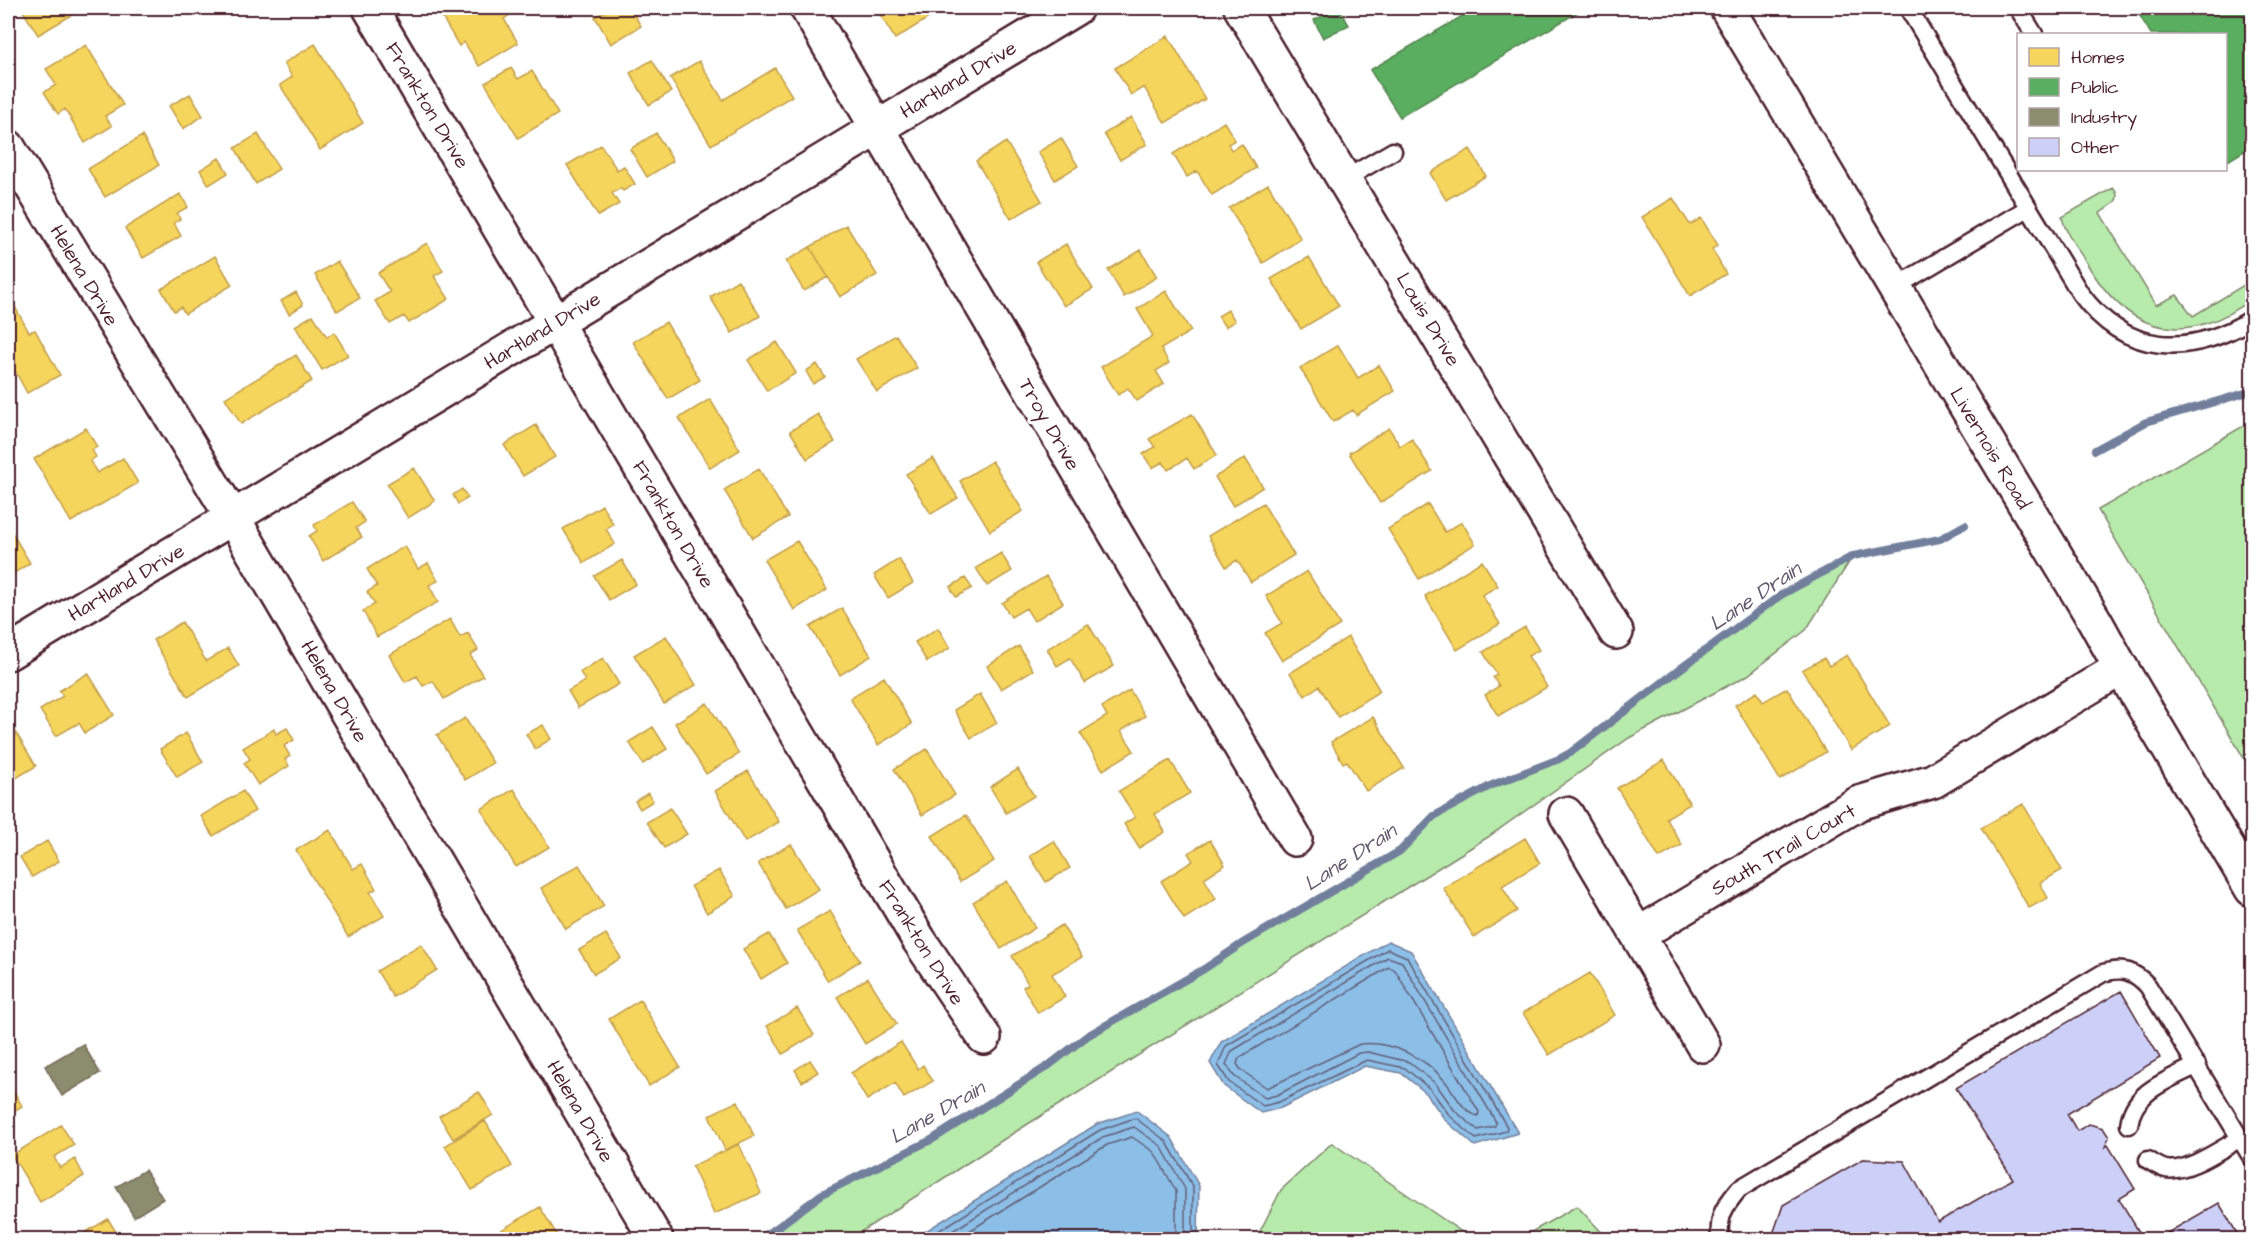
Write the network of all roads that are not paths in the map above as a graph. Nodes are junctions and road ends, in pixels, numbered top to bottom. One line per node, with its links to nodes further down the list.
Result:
1 (370, 8): 16 (street, Frankton Drive)
2 (807, 8): 9 (street, Troy Drive)
3 (1076, 8): 9 (street, Hartland Drive)
4 (1241, 8): 12 (street, Louis Drive)
5 (1727, 8): 14 (street, Livernois Road)
6 (1908, 8): 13 (lane)
7 (2018, 8): 8 (lane)
8 (2033, 33)
9 (877, 127): 16 (street, Hartland Drive); 22 (street, Troy Drive)
10 (8, 147): 17 (street, Helena Drive)
11 (1393, 151): 12 (lane)
12 (1345, 179): 18 (street, Louis Drive)
13 (2028, 208): 14 (lane); 15 (lane)
14 (1895, 287): 20 (street, Livernois Road)
15 (2253, 319)
16 (556, 322): 17 (street, Hartland Drive); 25 (street, Frankton Drive)
17 (233, 518): 19 (street, Hartland Drive); 32 (street, Helena Drive)
18 (1616, 632)
19 (8, 653)
20 (2121, 668): 23 (street, Livernois Road); 24 (street, South Trail Court)
21 (1566, 814): 24 (street)
22 (1295, 839)
23 (2253, 889)
24 (1639, 934): 26 (street)
25 (984, 1037)
26 (1703, 1045)
27 (2197, 1065): 28 (lane); 29 (lane); 33 (lane)
28 (2129, 1125)
29 (2241, 1138): 30 (lane); 31 (lane)
30 (2253, 1158)
31 (2148, 1160)
32 (656, 1239)
33 (1720, 1239)

